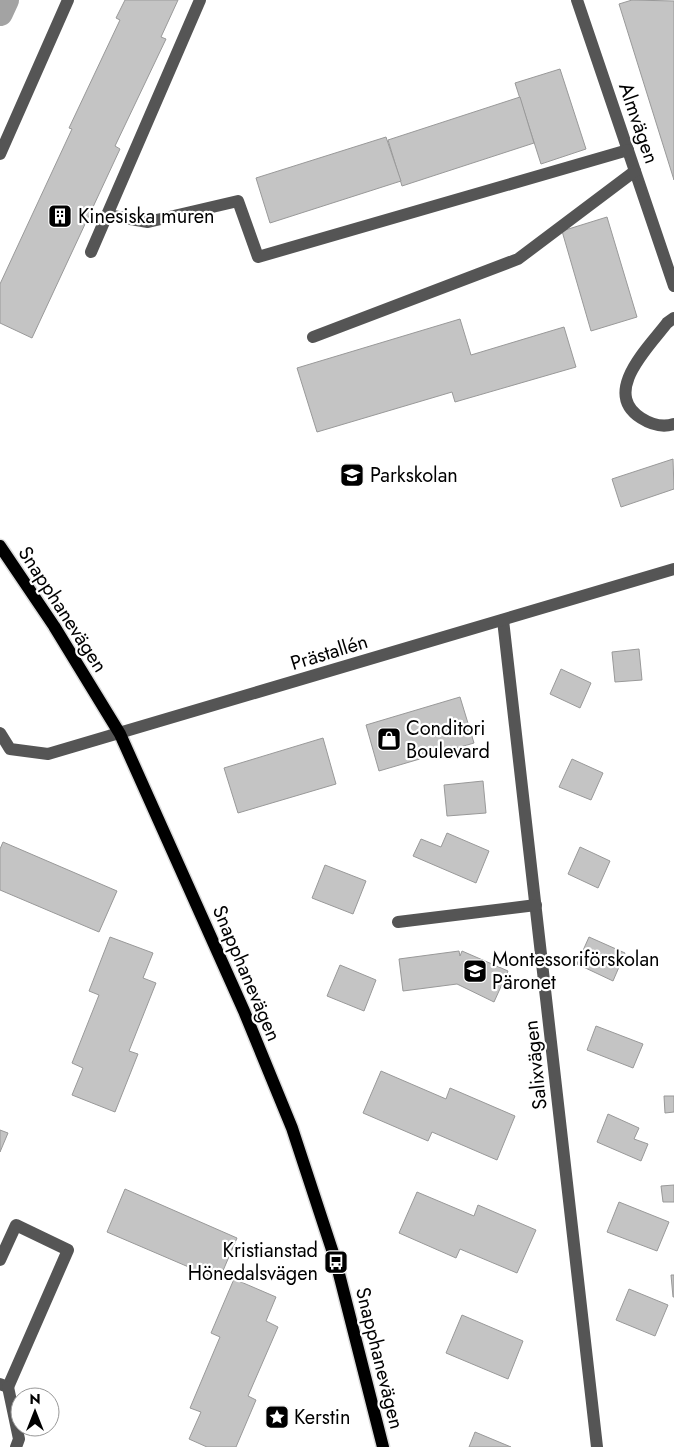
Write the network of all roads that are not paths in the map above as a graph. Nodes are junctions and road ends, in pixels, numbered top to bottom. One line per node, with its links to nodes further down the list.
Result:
1 (68, 0): 5 (street)
2 (200, 0): 7 (street)
3 (577, 0): 4 (street, Almvägen)
4 (628, 150): 6 (street, Almvägen); 7 (street)
5 (0, 154)
6 (635, 171): 9 (street, Almvägen); 11 (street)
7 (107, 215): 8 (street)
8 (91, 252)
9 (674, 286)
10 (674, 318): 12 (street)
11 (313, 337)
12 (674, 424)
13 (0, 546): 17 (main road, Snapphanevägen)
14 (674, 568): 15 (street, Prästallén)
15 (503, 620): 17 (street, Prästallén); 18 (street, Salixvägen)
16 (0, 733): 17 (street, Prästallén)
17 (120, 734): 23 (main road, Snapphanevägen)
18 (536, 905): 19 (street); 24 (street, Salixvägen)
19 (398, 922)
20 (0, 1260): 21 (street)
21 (4, 1386): 22 (street)
22 (16, 1447)
23 (383, 1447)
24 (597, 1447)

